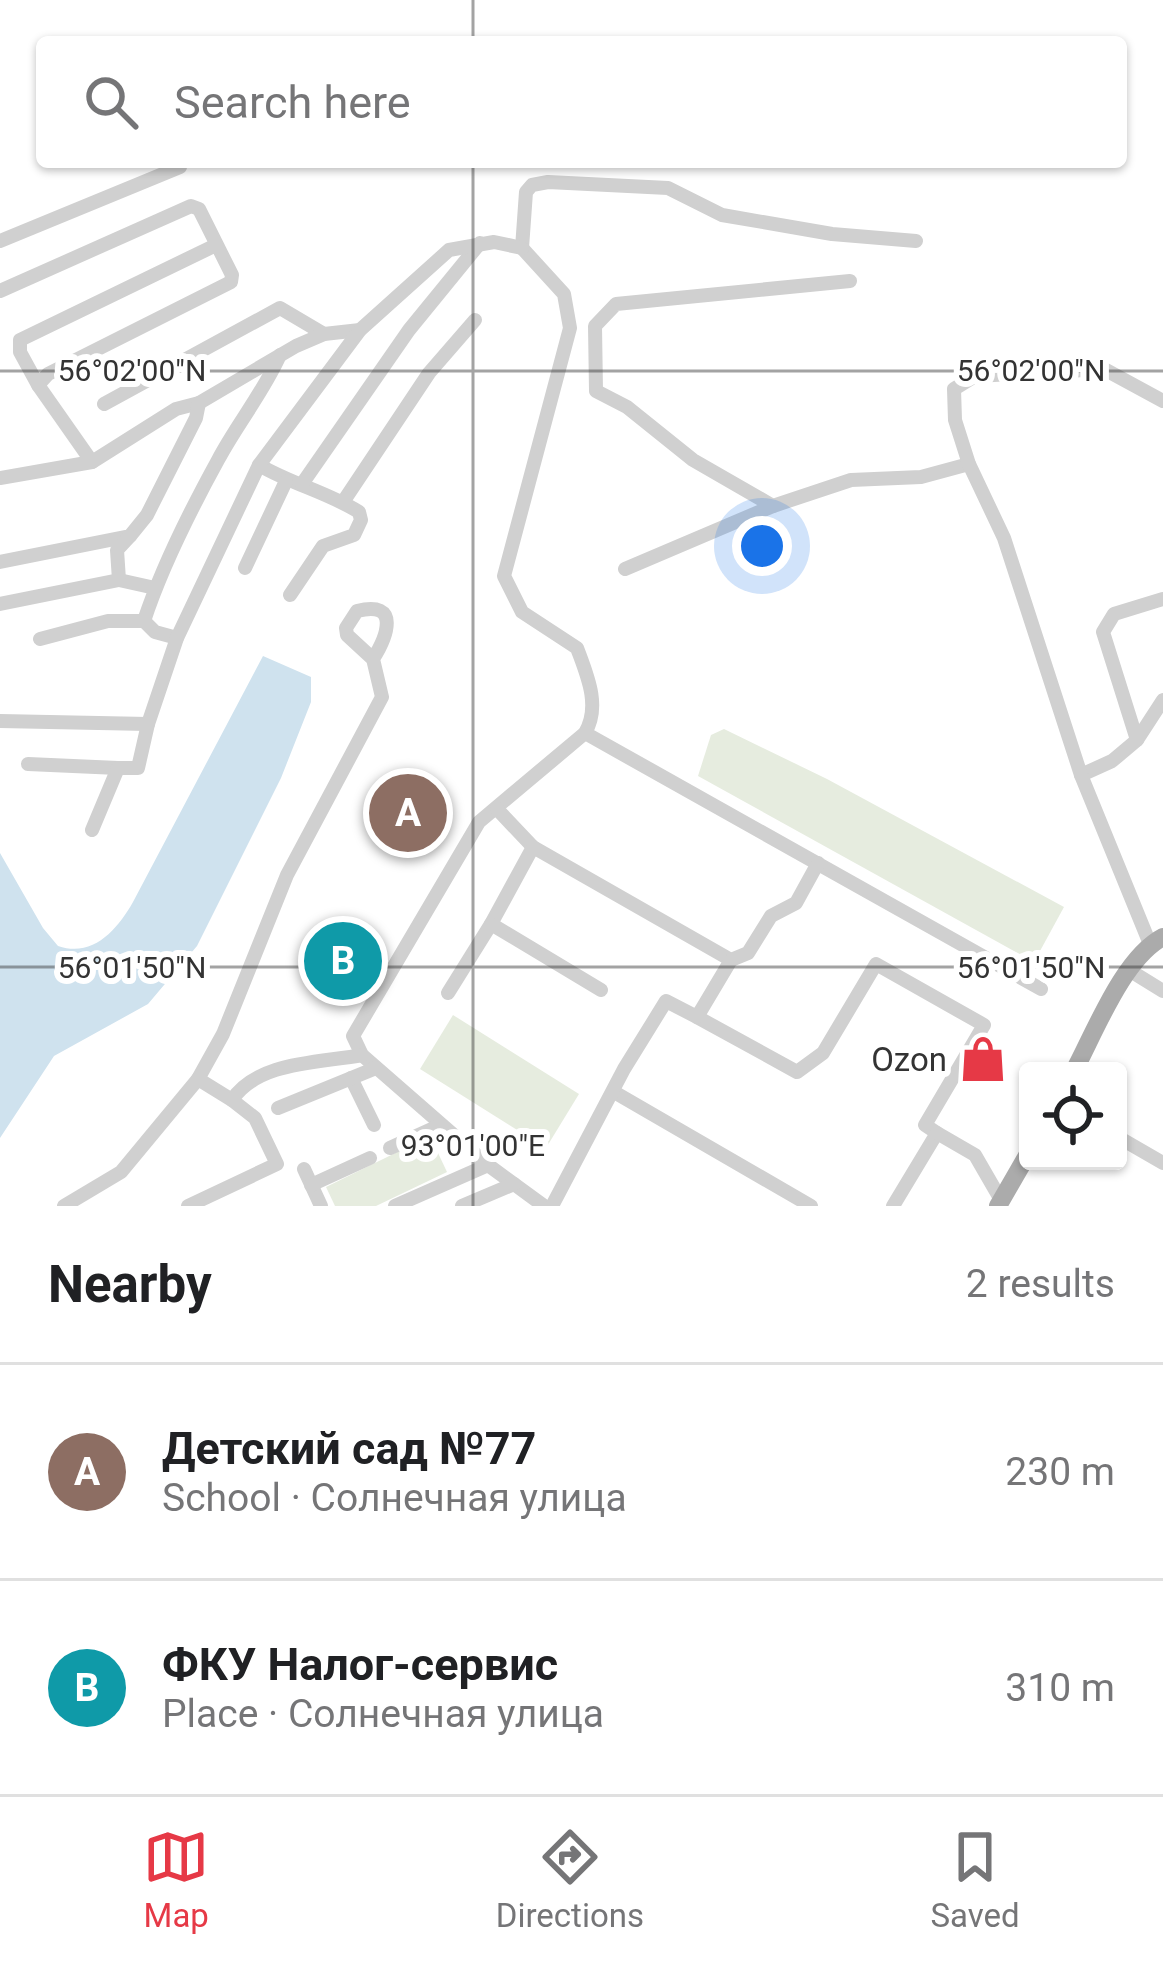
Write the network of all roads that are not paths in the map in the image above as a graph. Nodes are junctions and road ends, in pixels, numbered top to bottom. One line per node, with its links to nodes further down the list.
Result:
1 (178, 168): 2 (street)
2 (0, 241)
3 (916, 241): 6 (street)
4 (480, 243): 6 (street); 10 (street); 21 (street)
5 (216, 245): 8 (street); 13 (street); 13 (street)
6 (522, 248): 40 (street)
7 (850, 281): 23 (street)
8 (0, 291)
9 (475, 320): 22 (street)
10 (360, 330): 11 (street); 18 (street)
11 (324, 334): 12 (street); 16 (street)
12 (280, 356): 15 (street); 29 (street)
13 (38, 385): 17 (street)
14 (1163, 401): 19 (street)
15 (199, 403): 17 (street); 24 (street)
16 (104, 404)
17 (92, 461): 20 (street)
18 (259, 464): 21 (street); 34 (street)
19 (969, 464): 23 (street); 44 (street)
20 (0, 478)
21 (294, 483): 22 (street); 26 (street)
22 (343, 502): 30 (street)
23 (773, 506): 27 (street)
24 (130, 536): 25 (street); 28 (street)
25 (0, 562)
26 (245, 568)
27 (625, 569)
28 (119, 580): 29 (street); 32 (street)
29 (155, 587): 33 (street)
30 (290, 595)
31 (1163, 599): 41 (street)
32 (0, 604)
33 (144, 621): 34 (street); 35 (street)
34 (177, 638): 39 (street)
35 (40, 639)
36 (374, 659): 62 (street)
37 (1163, 700): 41 (street)
38 (0, 721): 39 (street)
39 (148, 724): 43 (street)
40 (585, 733): 45 (street); 48 (street)
41 (1137, 740): 44 (street)
42 (28, 764): 43 (street)
43 (118, 768): 46 (street)
44 (1081, 775): 50 (street)
45 (497, 809): 47 (street); 58 (street)
46 (92, 830)
47 (533, 847): 49 (street); 51 (street)
48 (818, 863): 51 (street); 53 (street)
49 (491, 924): 54 (street); 56 (street)
50 (1157, 941): 52 (main road)
51 (730, 960): 57 (street)
52 (1129, 970): 55 (street); 59 (main road)
53 (1041, 989)
54 (602, 990)
55 (1163, 991)
56 (448, 993)
57 (697, 1017): 63 (street); 68 (street)
58 (362, 1055): 60 (street); 64 (street)
59 (1079, 1062)
60 (376, 1068): 61 (street); 67 (street)
61 (351, 1078): 65 (street); 66 (street)
62 (198, 1079): 64 (street); 79 (street)
63 (614, 1092): 84 (street); 85 (street)
64 (232, 1100): 80 (street)
65 (278, 1108)
66 (374, 1124)
67 (441, 1125): 70 (street); 73 (street)
68 (937, 1133): 78 (street); 86 (street)
69 (1127, 1142): 72 (street)
70 (390, 1148)
71 (370, 1158): 77 (street)
72 (1163, 1163)
73 (488, 1165): 76 (street); 82 (street)
74 (304, 1169): 77 (street)
75 (1019, 1169): 78 (main road)
76 (514, 1184): 83 (street); 84 (street)
77 (311, 1185): 81 (street)
78 (999, 1203)
79 (64, 1206)
80 (188, 1206)
81 (321, 1206)
82 (395, 1206)
83 (462, 1206)
84 (548, 1206)
85 (811, 1206)
86 (893, 1206)

